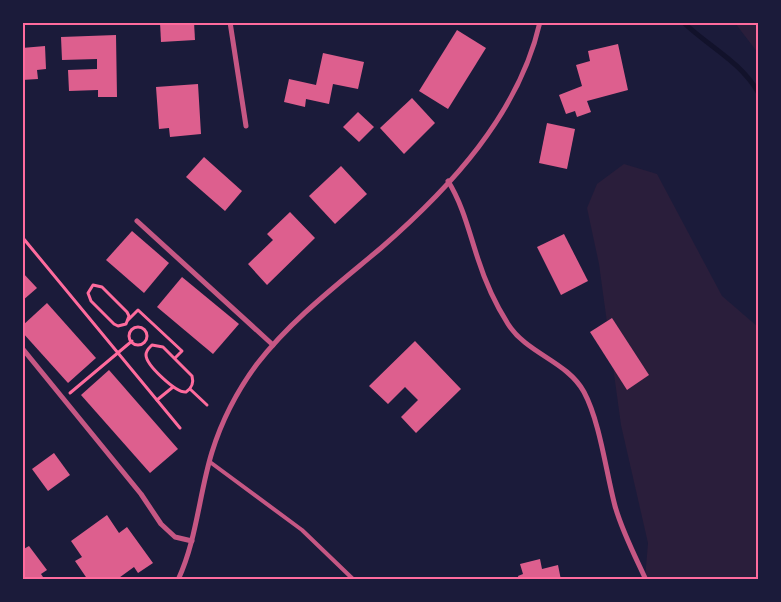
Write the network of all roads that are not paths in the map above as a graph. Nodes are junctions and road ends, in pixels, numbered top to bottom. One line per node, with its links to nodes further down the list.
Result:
1 (230, 22): 3 (street)
2 (540, 22): 4 (street)
3 (246, 126)
4 (448, 181): 6 (street); 12 (street)
5 (137, 221): 6 (street)
6 (273, 345): 8 (street)
7 (22, 348): 9 (street)
8 (210, 462): 9 (street); 11 (lane)
9 (192, 541): 10 (street)
10 (178, 580)
11 (354, 580)
12 (646, 580)

